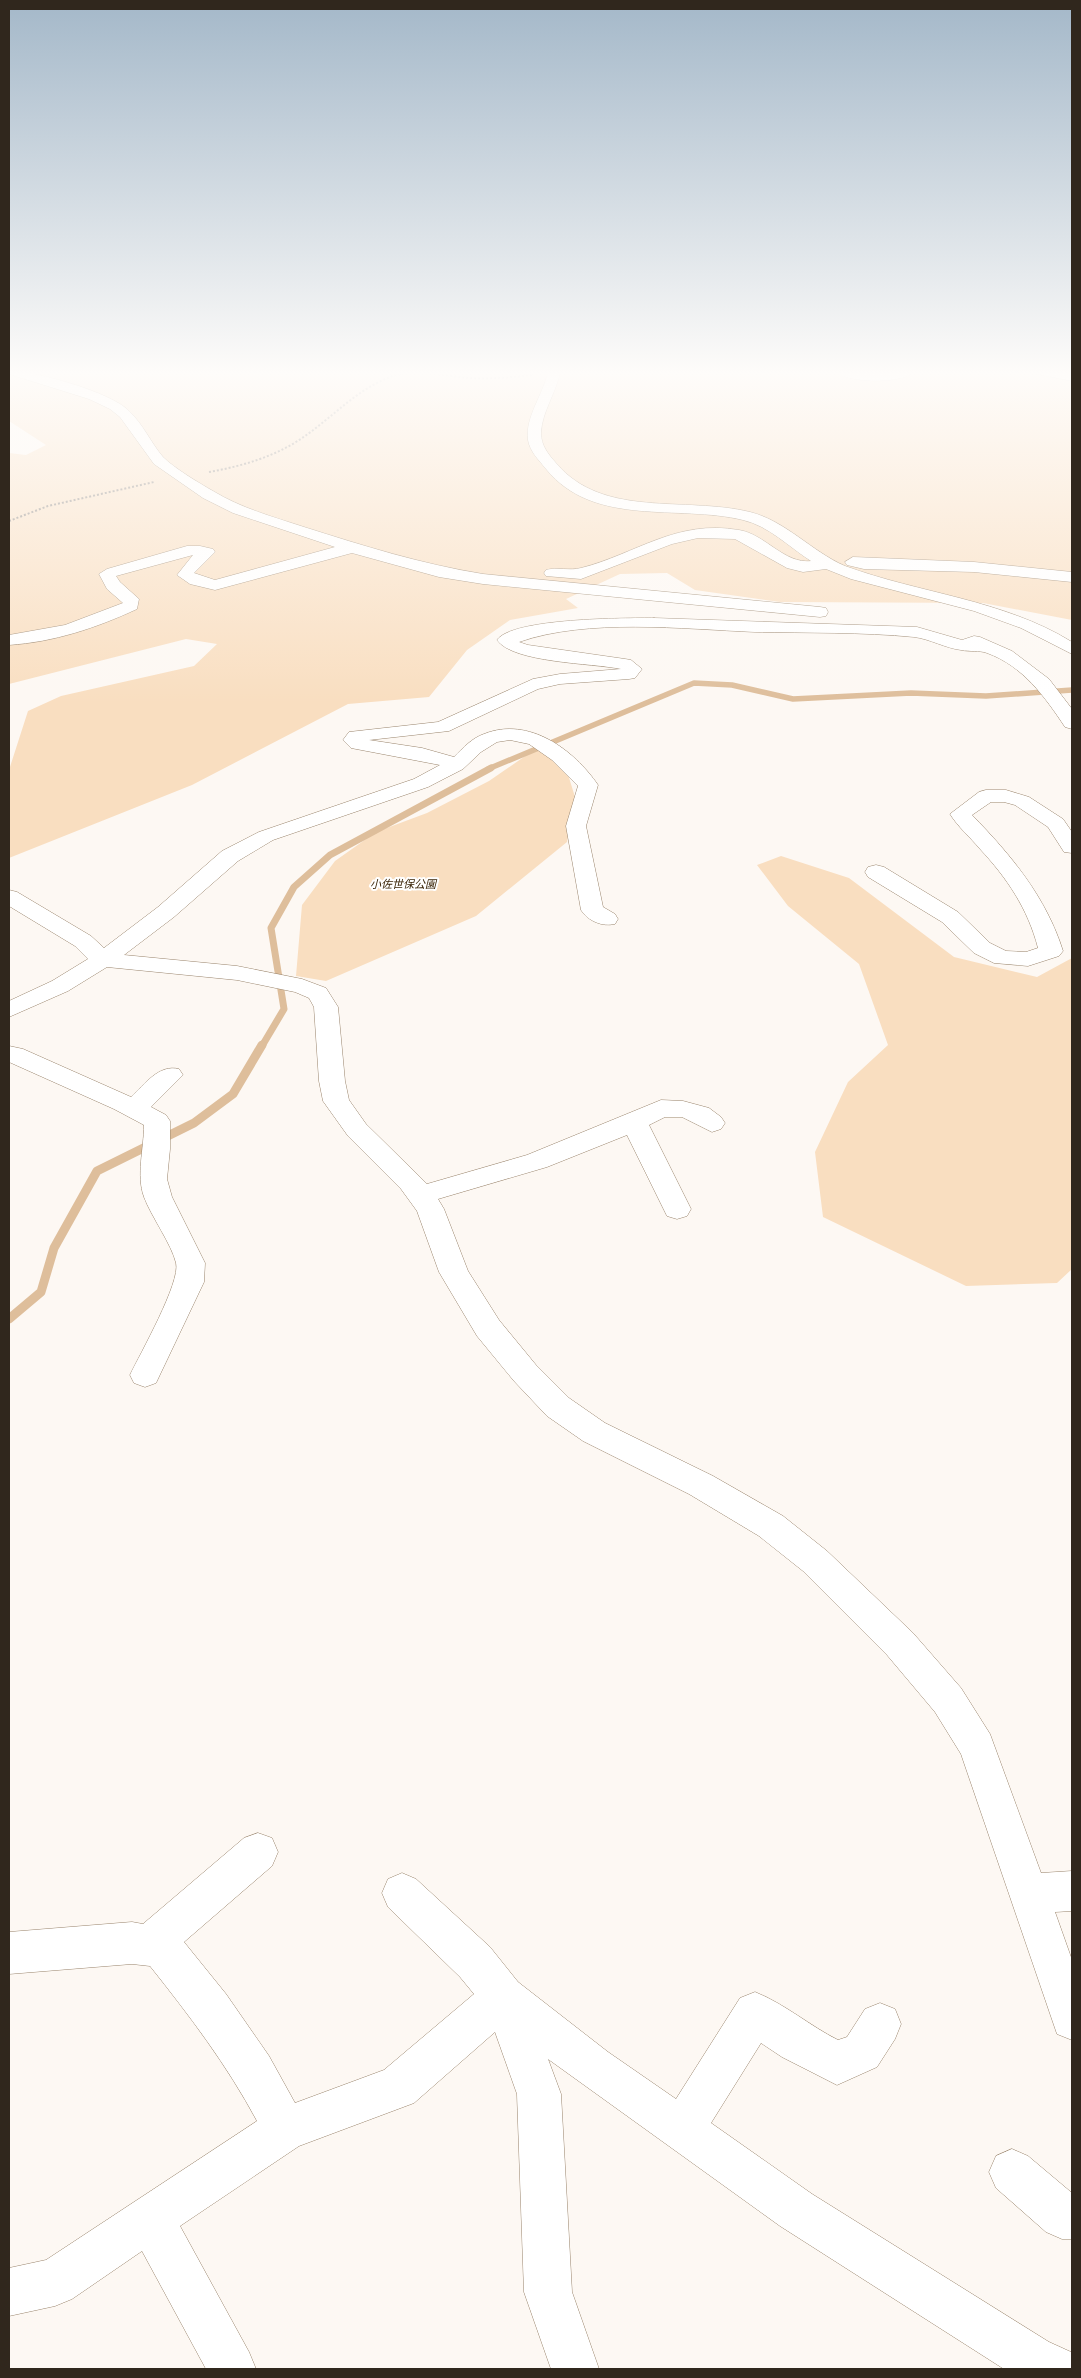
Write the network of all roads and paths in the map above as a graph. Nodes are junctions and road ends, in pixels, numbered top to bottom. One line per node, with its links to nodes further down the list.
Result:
1 (147, 482): 4 (path)
2 (188, 482): 5 (street)
3 (567, 482): 6 (street)
4 (9, 521)
5 (352, 547): 7 (street); 9 (street); 10 (street)
6 (809, 553): 7 (street); 8 (street)
7 (828, 564): 11 (street)
8 (1072, 577)
9 (9, 640)
10 (991, 647): 12 (street); 13 (street)
11 (1072, 649)
12 (1072, 723)
13 (456, 765): 17 (street); 18 (street)
14 (1072, 847): 15 (street)
15 (876, 872)
16 (9, 897): 18 (street)
17 (607, 919)
18 (104, 960): 19 (street); 25 (street)
19 (9, 1010)
20 (9, 1054): 22 (street)
21 (170, 1075): 22 (street)
22 (134, 1108): 27 (street)
23 (634, 1122): 24 (street); 25 (street); 26 (street)
24 (712, 1123)
25 (420, 1195): 31 (street)
26 (677, 1209)
27 (145, 1375)
28 (258, 1852): 32 (street)
29 (1072, 1891): 31 (street)
30 (402, 1892): 34 (street)
31 (1030, 1894): 35 (street)
32 (150, 1945): 33 (street); 37 (street)
33 (9, 1953)
34 (503, 1998): 37 (street); 38 (street); 44 (street)
35 (1072, 2020)
36 (880, 2024): 38 (street)
37 (285, 2129): 41 (street)
38 (682, 2130): 45 (street)
39 (1012, 2172): 40 (street)
40 (1072, 2216)
41 (150, 2219): 42 (street); 43 (street)
42 (9, 2292)
43 (232, 2369)
44 (575, 2369)
45 (1054, 2369)

